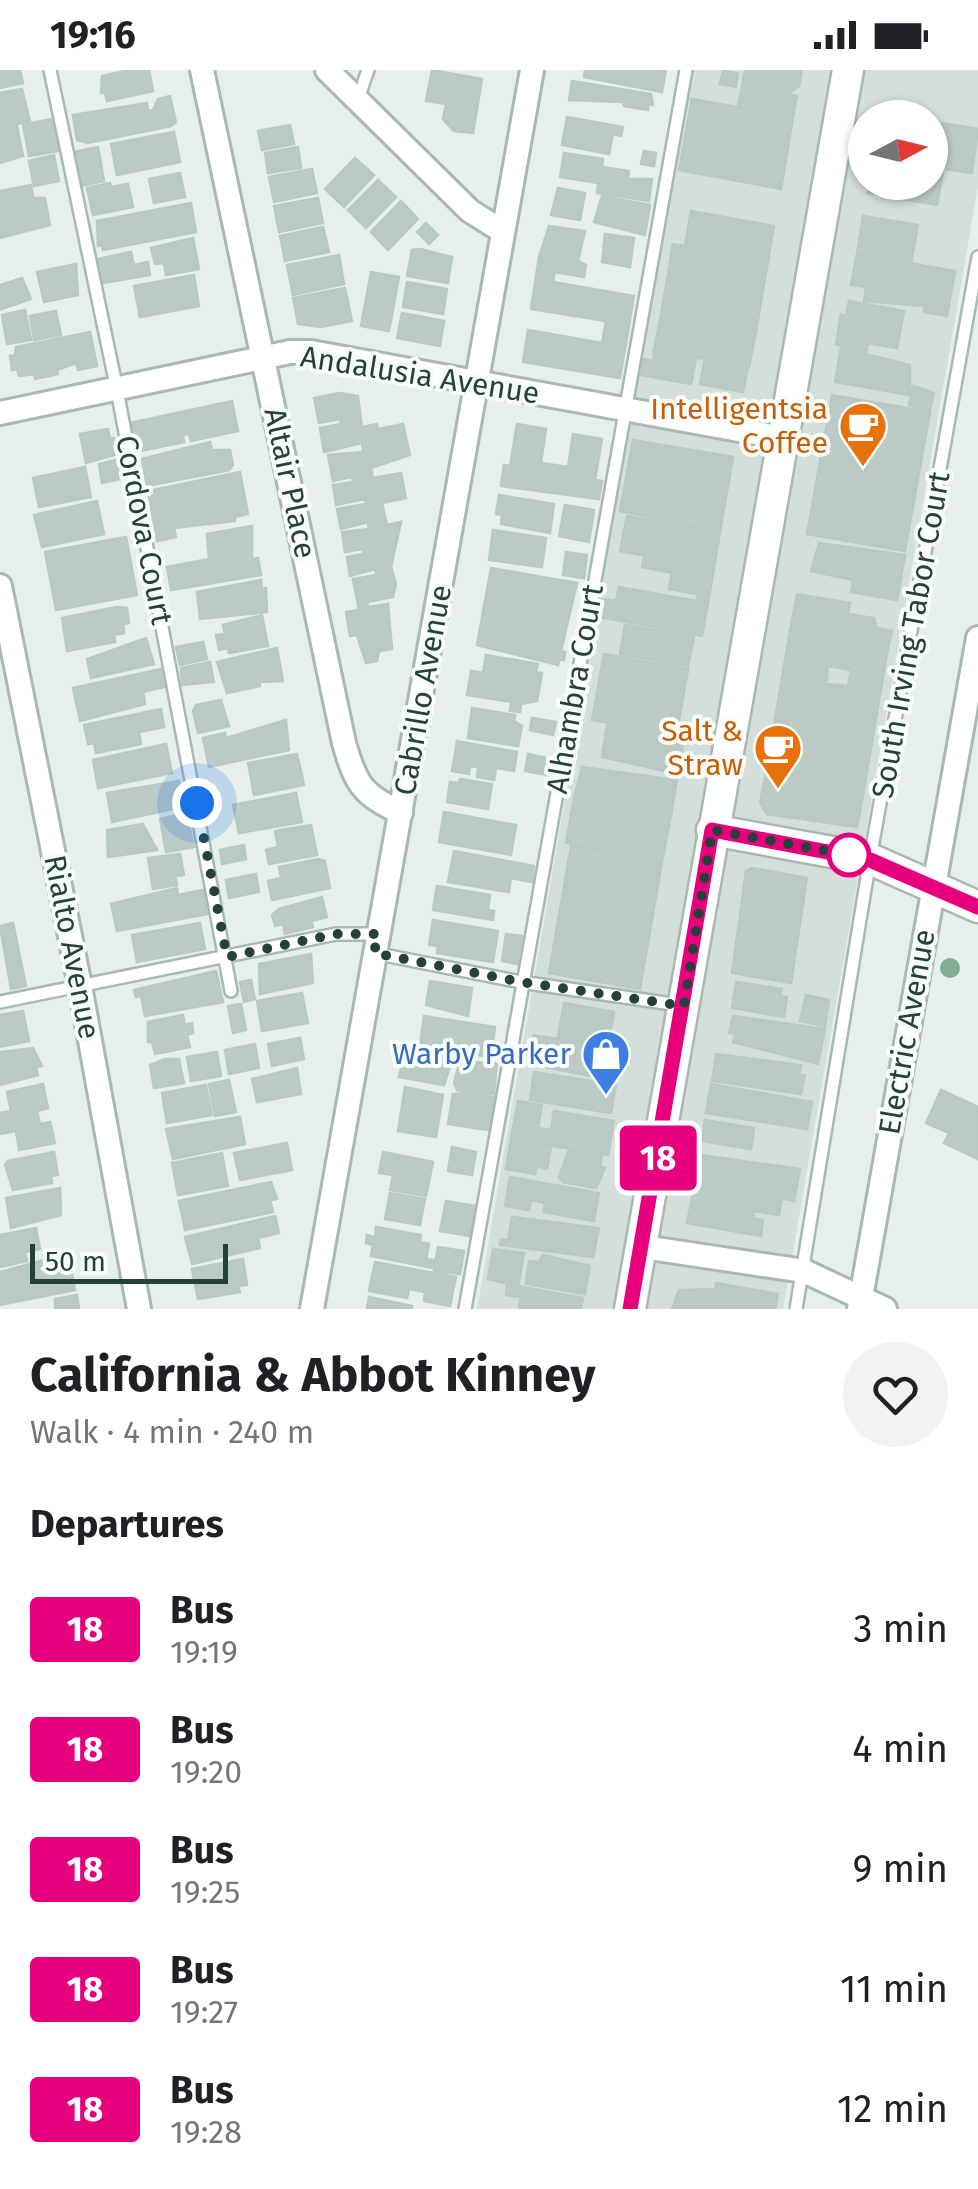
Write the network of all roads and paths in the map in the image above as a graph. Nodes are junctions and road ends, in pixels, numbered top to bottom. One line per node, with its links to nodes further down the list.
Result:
1 (50, 70): 13 (lane, Cordova Court)
2 (202, 70): 11 (street, Altair Place)
3 (327, 70): 8 (street)
4 (368, 70): 8 (lane)
5 (532, 70): 9 (street, Cabrillo Avenue)
6 (686, 70): 14 (lane, Alhambra Court)
7 (848, 70): 16 (street)
8 (357, 100): 9 (street)
9 (502, 231): 12 (street, Cabrillo Avenue)
10 (978, 257): 21 (lane, South Irving Tabor Court)
11 (265, 358): 12 (street, Andalusia Avenue); 13 (street, Andalusia Avenue); 19 (street, Altair Place)
12 (477, 383): 14 (street, Andalusia Avenue); 19 (street, Cabrillo Avenue)
13 (117, 390): 15 (street, Andalusia Avenue); 25 (lane, Cordova Court)
14 (626, 410): 16 (street, Andalusia Avenue); 26 (lane, Alhambra Court)
15 (0, 413)
16 (783, 438): 20 (street)
17 (0, 586): 27 (street, Rialto Avenue)
18 (978, 638): 22 (street, Electric Avenue)
19 (402, 813): 24 (street, Cabrillo Avenue)
20 (712, 830): 21 (street); 30 (street)
21 (870, 860): 22 (street); 32 (lane, South Irving Tabor Court)
22 (932, 888): 23 (street); 33 (street, Electric Avenue)
23 (978, 907)
24 (376, 943): 25 (lane); 26 (lane); 35 (street, Cabrillo Avenue)
25 (227, 957): 27 (lane); 28 (lane, Cordova Court)
26 (521, 982): 30 (lane); 36 (lane, Alhambra Court)
27 (80, 986): 29 (lane); 34 (street, Rialto Avenue)
28 (231, 991)
29 (0, 1002)
30 (684, 1006): 31 (street)
31 (643, 1246): 32 (street); 37 (street)
32 (804, 1272): 33 (street); 38 (lane, South Irving Tabor Court)
33 (860, 1304): 39 (street)
34 (139, 1309)
35 (312, 1309)
36 (465, 1309)
37 (630, 1309)
38 (796, 1309)
39 (885, 1309)

